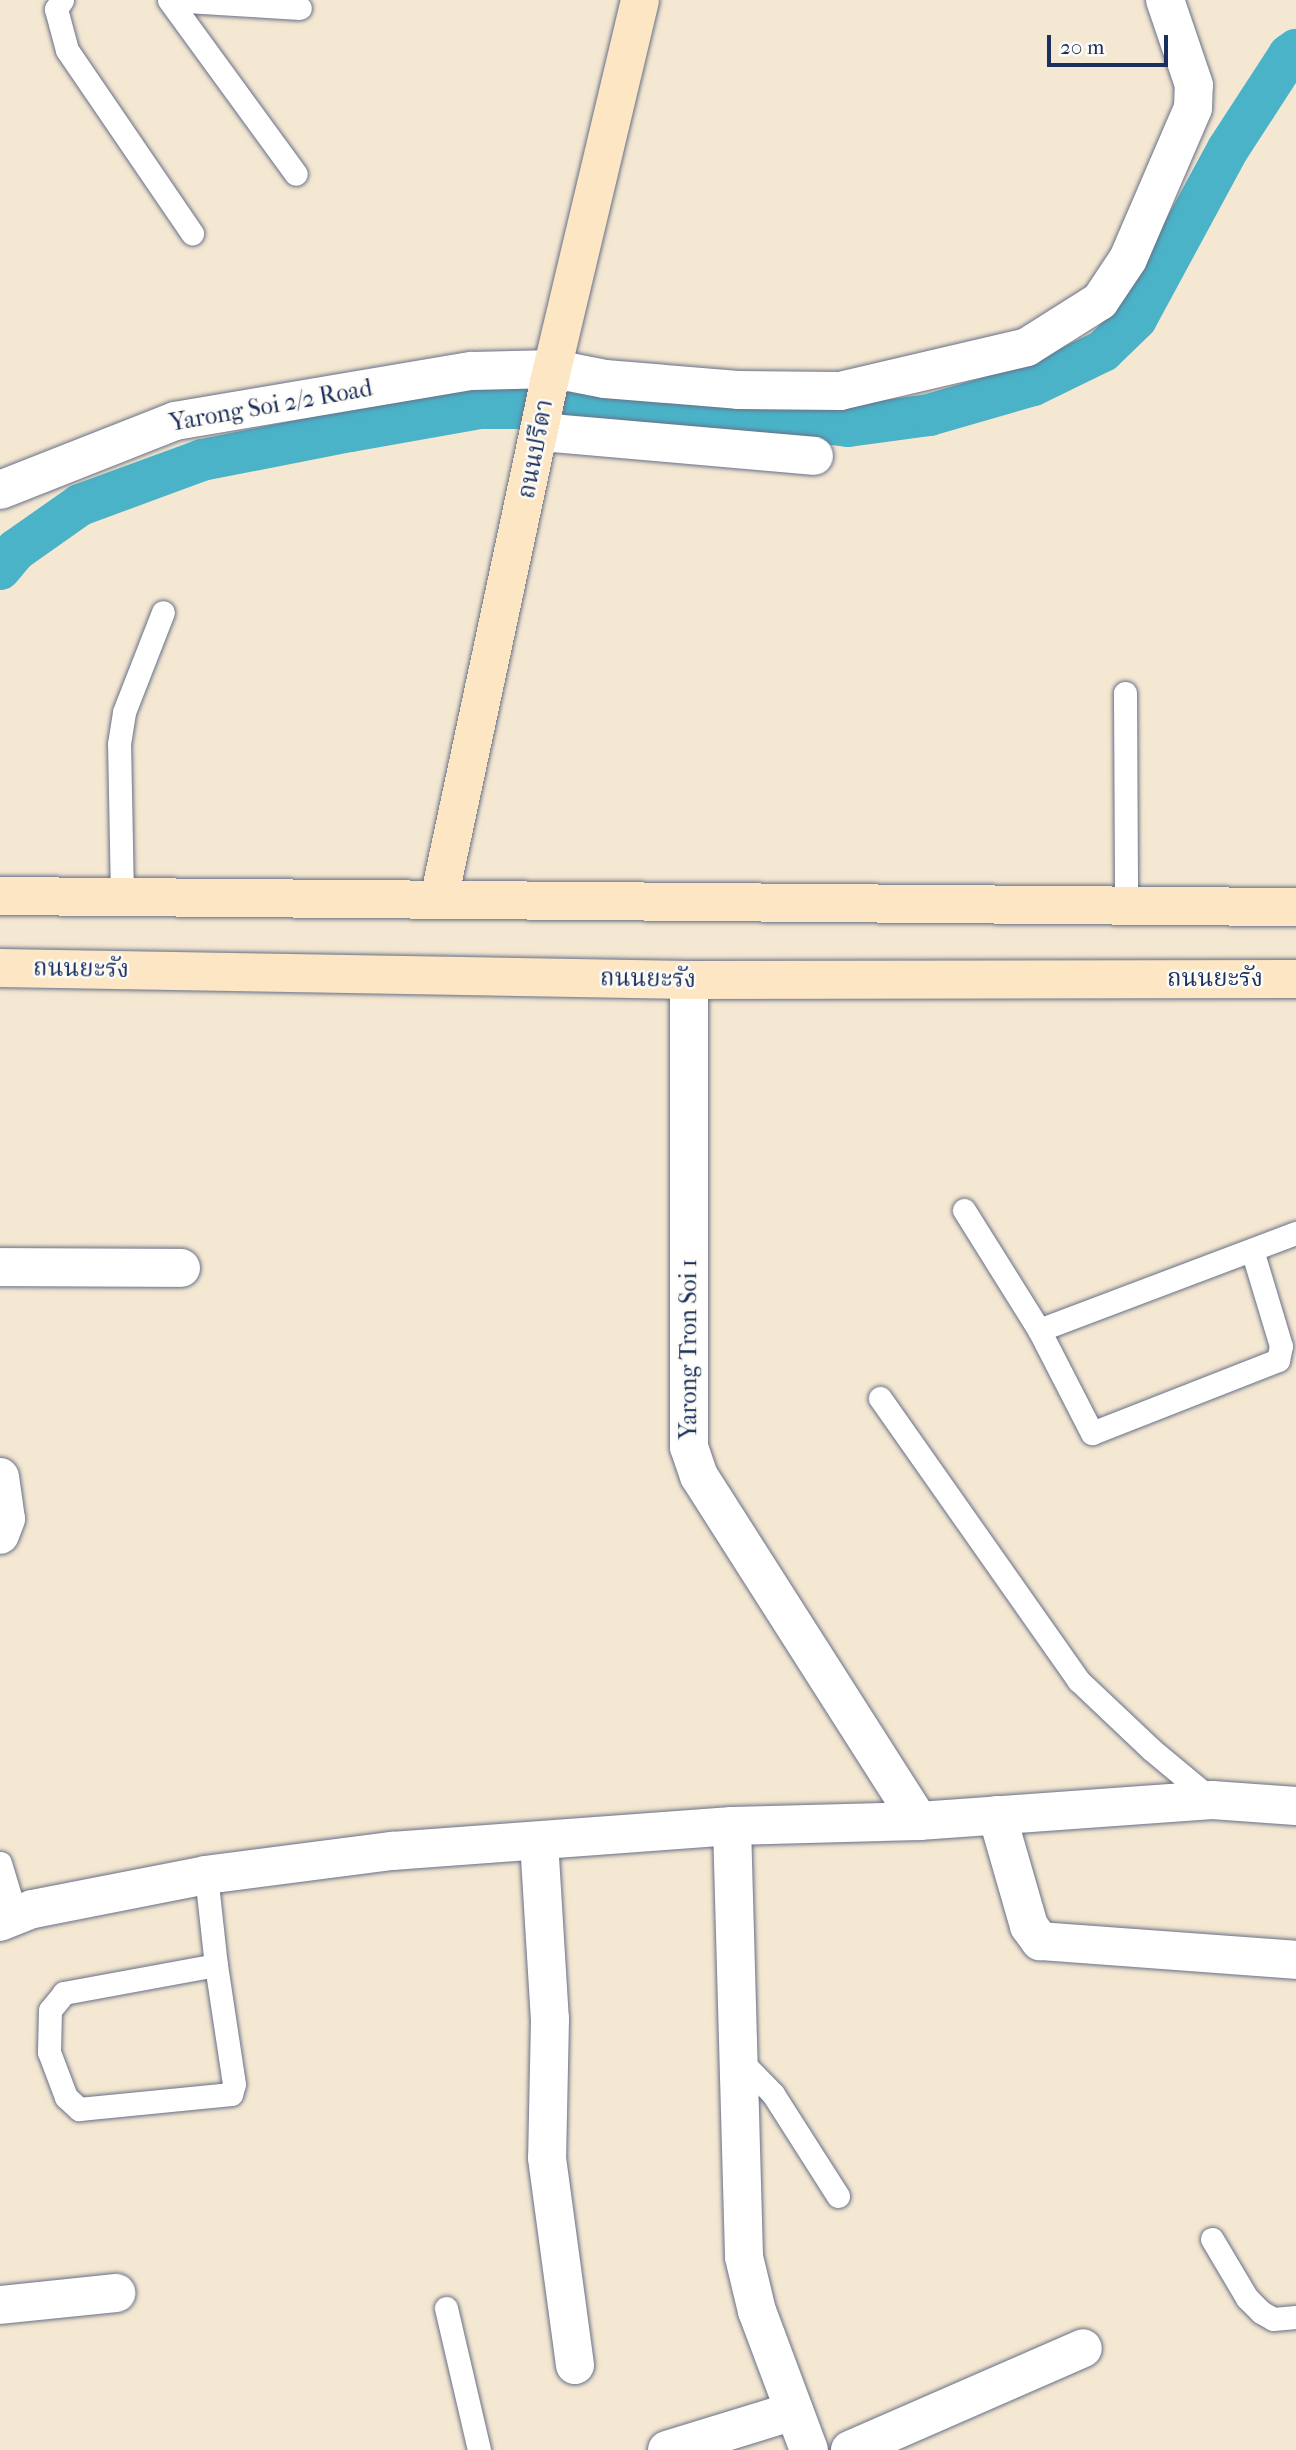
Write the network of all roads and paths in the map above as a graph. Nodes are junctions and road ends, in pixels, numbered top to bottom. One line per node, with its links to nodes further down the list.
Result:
1 (62, 0): 7 (lane)
2 (170, 0): 5 (lane); 6 (lane)
3 (640, 0): 8 (main road, ถนนปรีดา)
4 (1165, 0): 8 (street, Yarong Soi 2/2 Road)
5 (300, 8)
6 (296, 174)
7 (192, 233)
8 (552, 374): 9 (main road, ถนนปรีดา); 11 (street, Yarong Soi 2/2 Road)
9 (542, 427): 10 (street); 16 (main road, ถนนปรีดา)
10 (814, 456)
11 (0, 490)
12 (163, 612): 15 (lane)
13 (1125, 693): 17 (lane)
14 (0, 896): 15 (main road)
15 (122, 897): 16 (main road)
16 (439, 899): 17 (main road)
17 (1126, 906): 18 (main road)
18 (1296, 907)
19 (0, 968): 21 (main road, ถนนยะรัง)
20 (1296, 979): 21 (main road, ถนนยะรัง)
21 (689, 980): 34 (street, Yarong Tron Soi 1)
22 (964, 1210): 27 (lane)
23 (1296, 1233): 24 (lane)
24 (1252, 1250): 27 (lane); 27 (lane)
25 (0, 1267): 26 (street)
26 (181, 1268)
27 (1039, 1330)
28 (880, 1398): 31 (lane)
29 (0, 1477): 30 (street)
30 (0, 1535)
31 (1212, 1800): 32 (street); 33 (street)
32 (1296, 1806)
33 (997, 1815): 34 (street); 40 (street)
34 (919, 1821): 35 (street)
35 (732, 1826): 36 (street); 42 (street)
36 (539, 1841): 38 (street); 50 (street)
37 (0, 1863): 39 (lane)
38 (206, 1875): 39 (street); 41 (lane)
39 (8, 1919)
40 (1296, 1960)
41 (216, 1965): 41 (lane)
42 (739, 2059): 43 (lane); 51 (street)
43 (838, 2196)
44 (1212, 2239): 48 (lane)
45 (116, 2293): 46 (street)
46 (0, 2305)
47 (446, 2308): 52 (lane)
48 (1296, 2316)
49 (1083, 2348): 55 (street)
50 (575, 2365)
51 (794, 2411): 53 (street); 54 (street)
52 (479, 2450)
53 (667, 2450)
54 (809, 2450)
55 (850, 2450)

